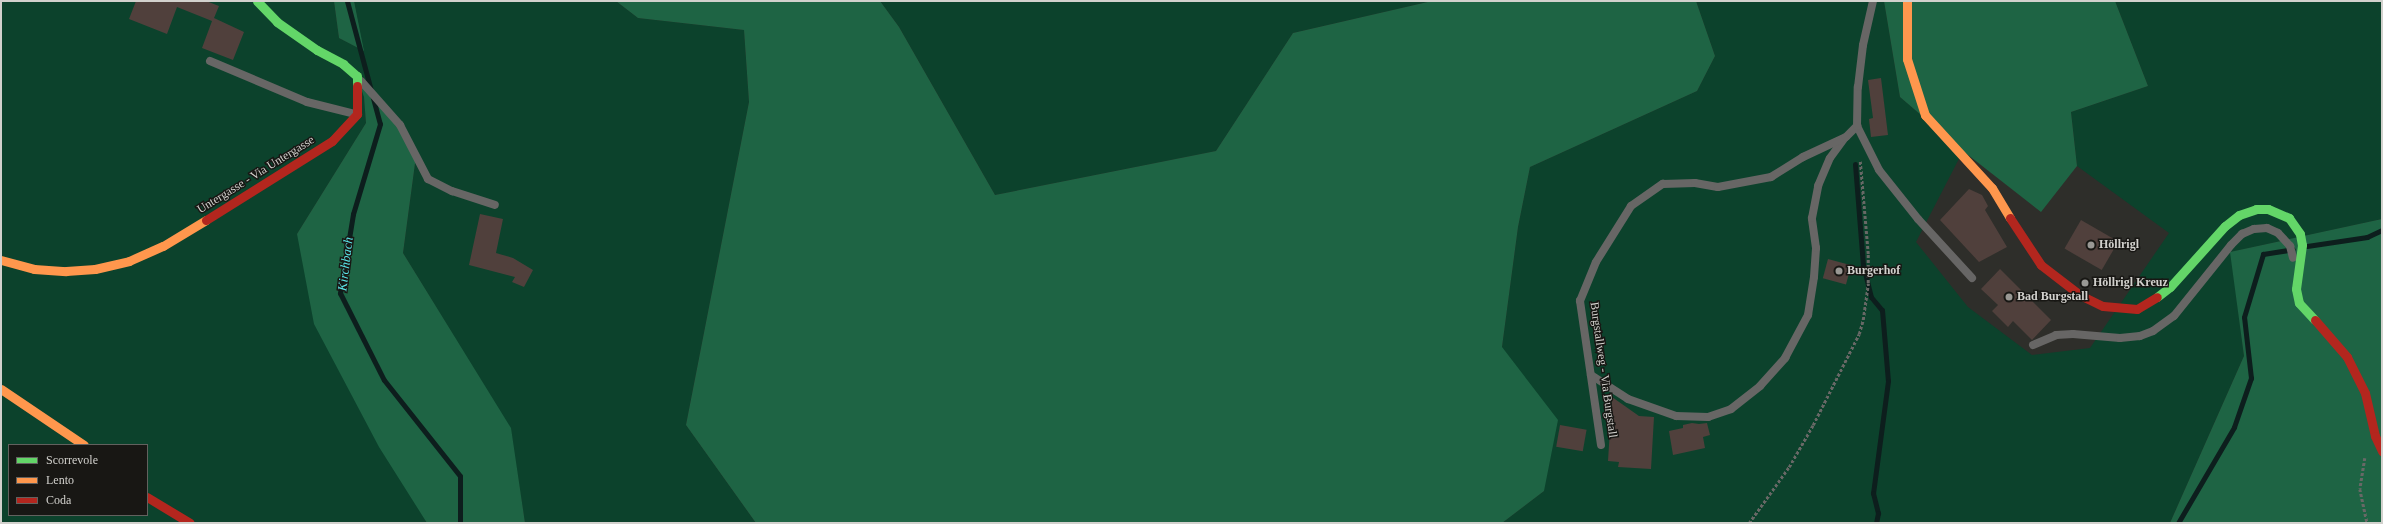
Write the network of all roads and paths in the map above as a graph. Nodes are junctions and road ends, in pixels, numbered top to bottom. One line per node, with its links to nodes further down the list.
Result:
1 (257, 1): 5 (street)
2 (1873, 1): 7 (lane)
3 (1907, 1): 12 (street)
4 (210, 60): 6 (lane)
5 (357, 76): 6 (street); 10 (lane)
6 (357, 114): 11 (street, Untergasse - Via Untergasse)
7 (1857, 126): 8 (lane, Burgstallweg - Via Burgstall); 13 (lane)
8 (1846, 137): 15 (lane, Burgstallweg - Via Burgstall); 15 (lane)
9 (1860, 156): 23 (path)
10 (495, 205)
11 (1, 260)
12 (2297, 270): 14 (lane); 17 (street)
13 (1972, 278)
14 (2033, 345)
15 (1591, 374): 19 (lane, Burgstallweg - Via Burgstall)
16 (1, 389): 18 (street)
17 (2375, 436): 20 (street); 24 (path)
18 (83, 444)
19 (1601, 445)
20 (2382, 452)
21 (148, 498): 22 (street)
22 (190, 523)
23 (1749, 523)
24 (2367, 523)

